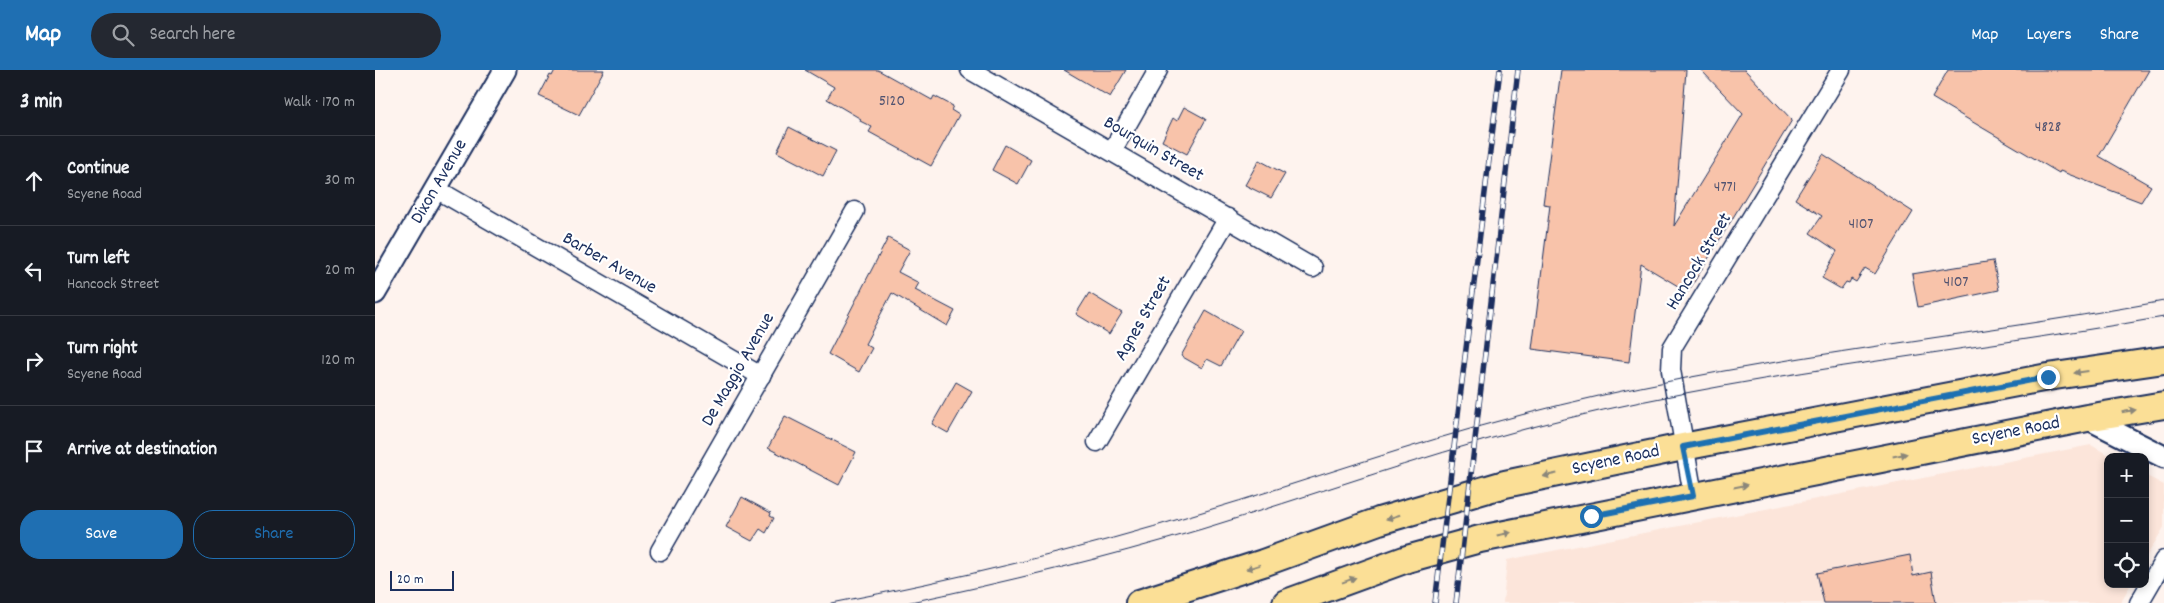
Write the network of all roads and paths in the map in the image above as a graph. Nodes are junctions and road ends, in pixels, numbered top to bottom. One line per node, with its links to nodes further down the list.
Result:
1 (505, 70): 6 (street, Dixon Avenue)
2 (970, 70): 5 (street, Bourquin Street)
3 (1158, 70): 5 (street)
4 (1841, 70): 16 (street, Hancock Street)
5 (1112, 151): 8 (street, Bourquin Street)
6 (436, 189): 10 (street, Dixon Avenue); 12 (street, Barber Avenue)
7 (855, 211): 12 (street, De Maggio Avenue)
8 (1228, 218): 9 (street, Bourquin Street); 15 (street, Agnes Street)
9 (1313, 268)
10 (375, 293)
11 (2164, 360): 16 (main road, Scyene Road, one-way to 16)
12 (761, 376): 19 (street, De Maggio Avenue)
13 (2164, 405): 14 (main road, Scyene Road, one-way to 13)
14 (2087, 418): 17 (street); 18 (main road, Scyene Road, one-way to 14)
15 (1097, 442)
16 (1683, 447): 18 (street, Hancock Street); 21 (main road, Scyene Road, one-way to 21)
17 (2164, 457)
18 (1693, 496): 22 (main road, Scyene Road, one-way to 18)
19 (660, 550)
20 (2164, 560): 23 (street)
21 (1139, 603)
22 (1286, 603)
23 (2139, 603)

